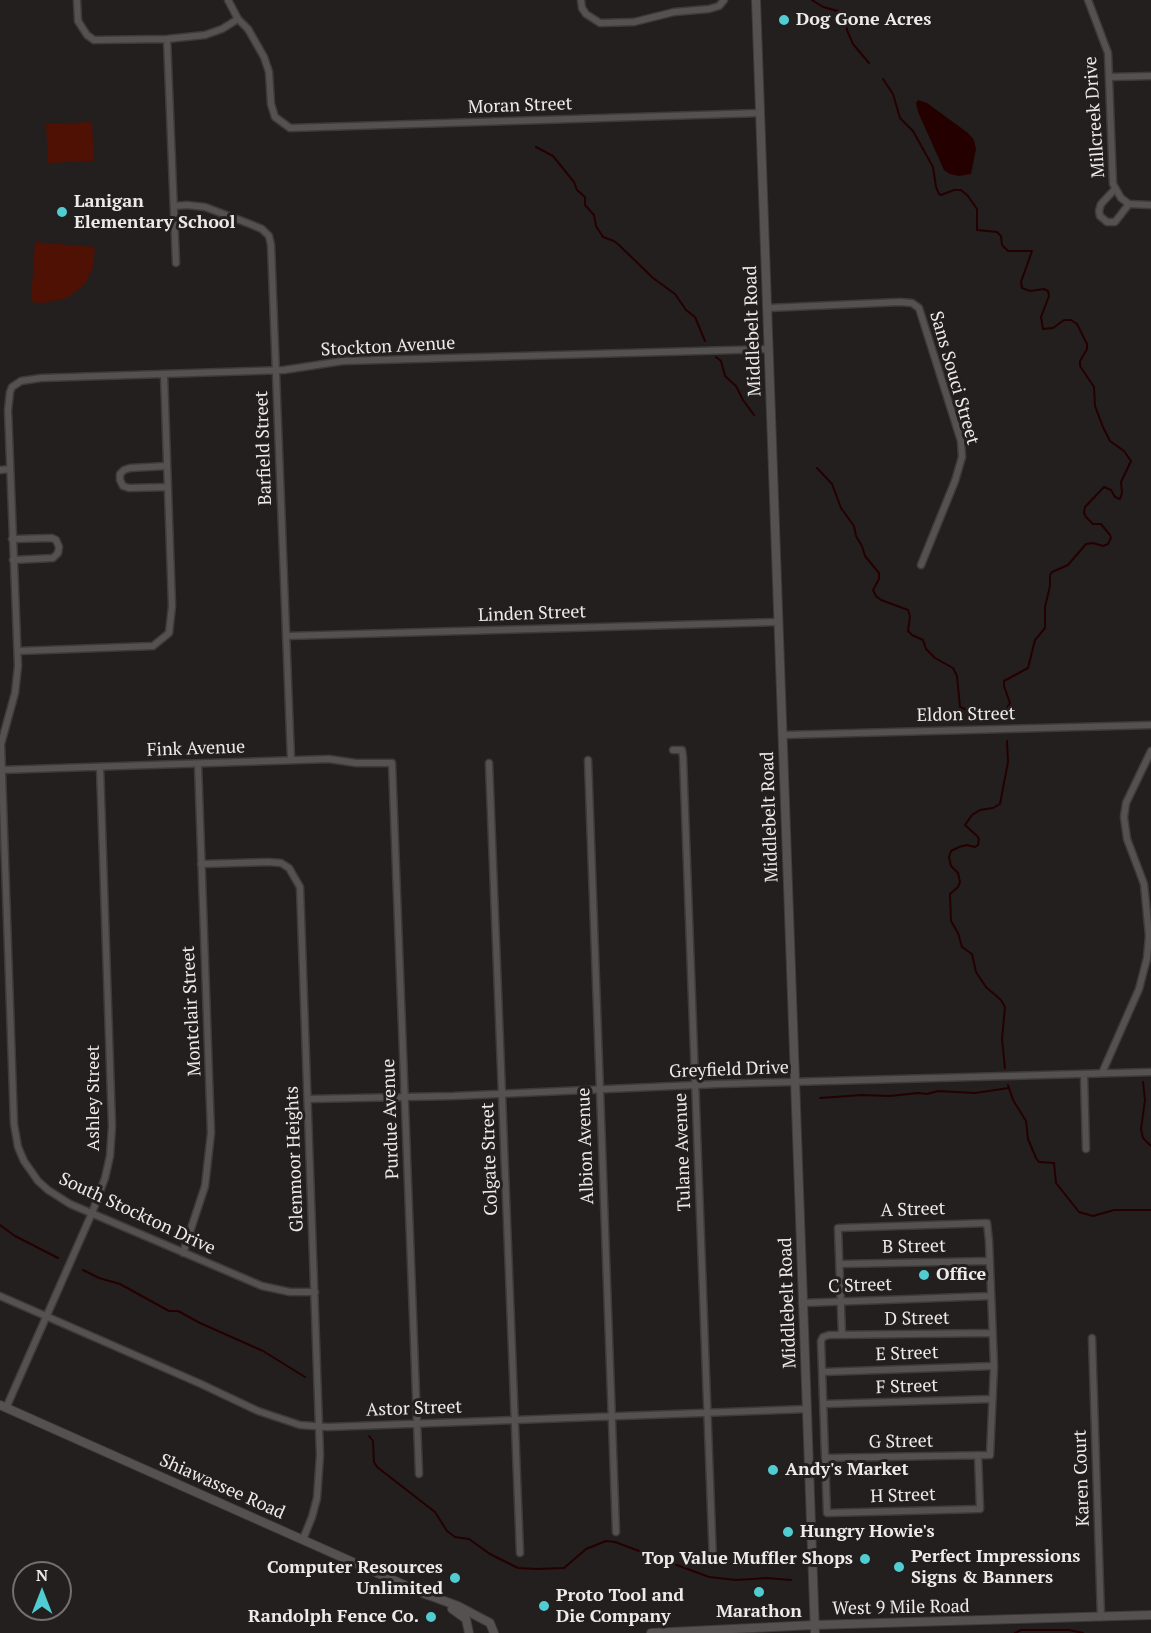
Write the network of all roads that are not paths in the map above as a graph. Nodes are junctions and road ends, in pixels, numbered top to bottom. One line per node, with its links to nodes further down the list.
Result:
1 (77, 0): 8 (street)
2 (228, 0): 7 (street)
3 (581, 0): 4 (street)
4 (724, 0)
5 (756, 0): 11 (street, Middlebelt Road)
6 (1088, 0): 10 (street, Millcreek Drive)
7 (238, 19): 8 (street); 11 (street, Moran Street)
8 (167, 39): 15 (street)
9 (1151, 76): 10 (street)
10 (1110, 77): 12 (street, Millcreek Drive)
11 (760, 113): 17 (street, Middlebelt Road)
12 (1116, 189): 13 (street, Millcreek Drive); 13 (street)
13 (1129, 204): 14 (street)
14 (1151, 205)
15 (174, 206): 16 (street); 19 (street, Barfield Street)
16 (176, 263)
17 (768, 308): 18 (street, Middlebelt Road); 28 (street, Sans Souci Street)
18 (769, 349): 19 (street, Stockton Avenue); 29 (street, Middlebelt Road)
19 (276, 370): 20 (street, Stockton Avenue); 30 (street, Barfield Street)
20 (164, 374): 21 (street, Stockton Avenue); 22 (street)
21 (12, 387): 23 (street, South Stockton Drive)
22 (167, 466): 25 (street); 25 (street)
23 (10, 469): 24 (street); 26 (street, South Stockton Drive)
24 (0, 470)
25 (168, 487): 31 (street)
26 (12, 539): 27 (street, South Stockton Drive); 27 (street)
27 (13, 560): 31 (street, South Stockton Drive)
28 (921, 565)
29 (778, 622): 30 (street, Linden Street); 33 (street, Middlebelt Road)
30 (286, 636): 36 (street, Barfield Street)
31 (18, 651): 42 (street, South Stockton Drive)
32 (1151, 725): 33 (street, Eldon Street)
33 (783, 735): 47 (street, Middlebelt Road)
34 (672, 750): 48 (street, Tulane Avenue)
35 (1151, 751): 45 (street)
36 (291, 760): 38 (street, Fink Avenue); 40 (street, Fink Avenue)
37 (588, 760): 49 (street, Albion Avenue)
38 (392, 763): 51 (street, Purdue Avenue)
39 (489, 763): 50 (street, Colgate Street)
40 (198, 764): 41 (street, Fink Avenue); 43 (street, Montclair Street)
41 (100, 767): 42 (street, Fink Avenue); 54 (street, Ashley Street)
42 (1, 770): 54 (street, South Stockton Drive)
43 (201, 864): 52 (street, Glenmoor Heights); 55 (street, Montclair Street)
44 (1151, 1072): 45 (street, Greyfield Drive)
45 (1102, 1073): 46 (street, Greyfield Drive)
46 (1084, 1074): 47 (street, Greyfield Drive); 53 (street)
47 (794, 1082): 48 (street, Greyfield Drive); 62 (street, Middlebelt Road)
48 (696, 1086): 49 (street, Greyfield Drive); 73 (street, Tulane Avenue)
49 (600, 1090): 50 (street, Greyfield Drive); 74 (street, Albion Avenue)
50 (502, 1093): 51 (street, Greyfield Drive); 75 (street, Colgate Street)
51 (406, 1097): 52 (street, Greyfield Drive); 76 (street, Purdue Avenue)
52 (308, 1099): 58 (street, Glenmoor Heights)
53 (1086, 1149)
54 (92, 1213): 55 (street, South Stockton Drive); 63 (street, Ashley Street)
55 (183, 1253): 58 (street, South Stockton Drive)
56 (990, 1261): 57 (street, B Street); 57 (street, A Street); 60 (street)
57 (840, 1264): 61 (street, A Street)
58 (315, 1293): 77 (street, Glenmoor Heights)
59 (0, 1296): 63 (street, Astor Street)
60 (991, 1296): 61 (street, C Street); 64 (street)
61 (841, 1301): 62 (street, C Street); 65 (street, A Street)
62 (802, 1303): 72 (street, Middlebelt Road)
63 (46, 1317): 71 (street, Ashley Street); 77 (street, Astor Street)
64 (992, 1333): 65 (street, D Street); 67 (street)
65 (842, 1335): 68 (street)
66 (1092, 1338): 87 (street, Karen Court)
67 (994, 1366): 68 (street, E Street); 69 (street)
68 (822, 1372): 70 (street)
69 (992, 1399): 70 (street, F Street); 78 (street)
70 (823, 1404): 79 (street)
71 (3, 1406): 82 (street, Shiawassee Road)
72 (807, 1409): 73 (street, Astor Street); 88 (street, Middlebelt Road)
73 (708, 1413): 74 (street, Astor Street); 84 (street, Tulane Avenue)
74 (611, 1416): 75 (street, Astor Street); 81 (street, Albion Avenue)
75 (515, 1420): 76 (street, Astor Street); 83 (street, Colgate Street)
76 (417, 1424): 77 (street, Astor Street); 80 (street, Purdue Avenue)
77 (319, 1427): 82 (street, Glenmoor Heights)
78 (978, 1455): 79 (street, G Street); 79 (street, H Street)
79 (825, 1458)
80 (419, 1474)
81 (616, 1532)
82 (303, 1539): 85 (street, Shiawassee Road)
83 (520, 1553)
84 (713, 1562)
85 (433, 1597): 89 (street, Shiawassee Road); 90 (street, Shiawassee Road)
86 (1151, 1615): 87 (street, West 9 Mile Road)
87 (1101, 1617): 88 (street, West 9 Mile Road)
88 (815, 1629): 91 (street, West 9 Mile Road)
89 (469, 1633)
90 (494, 1633)
91 (651, 1633)

